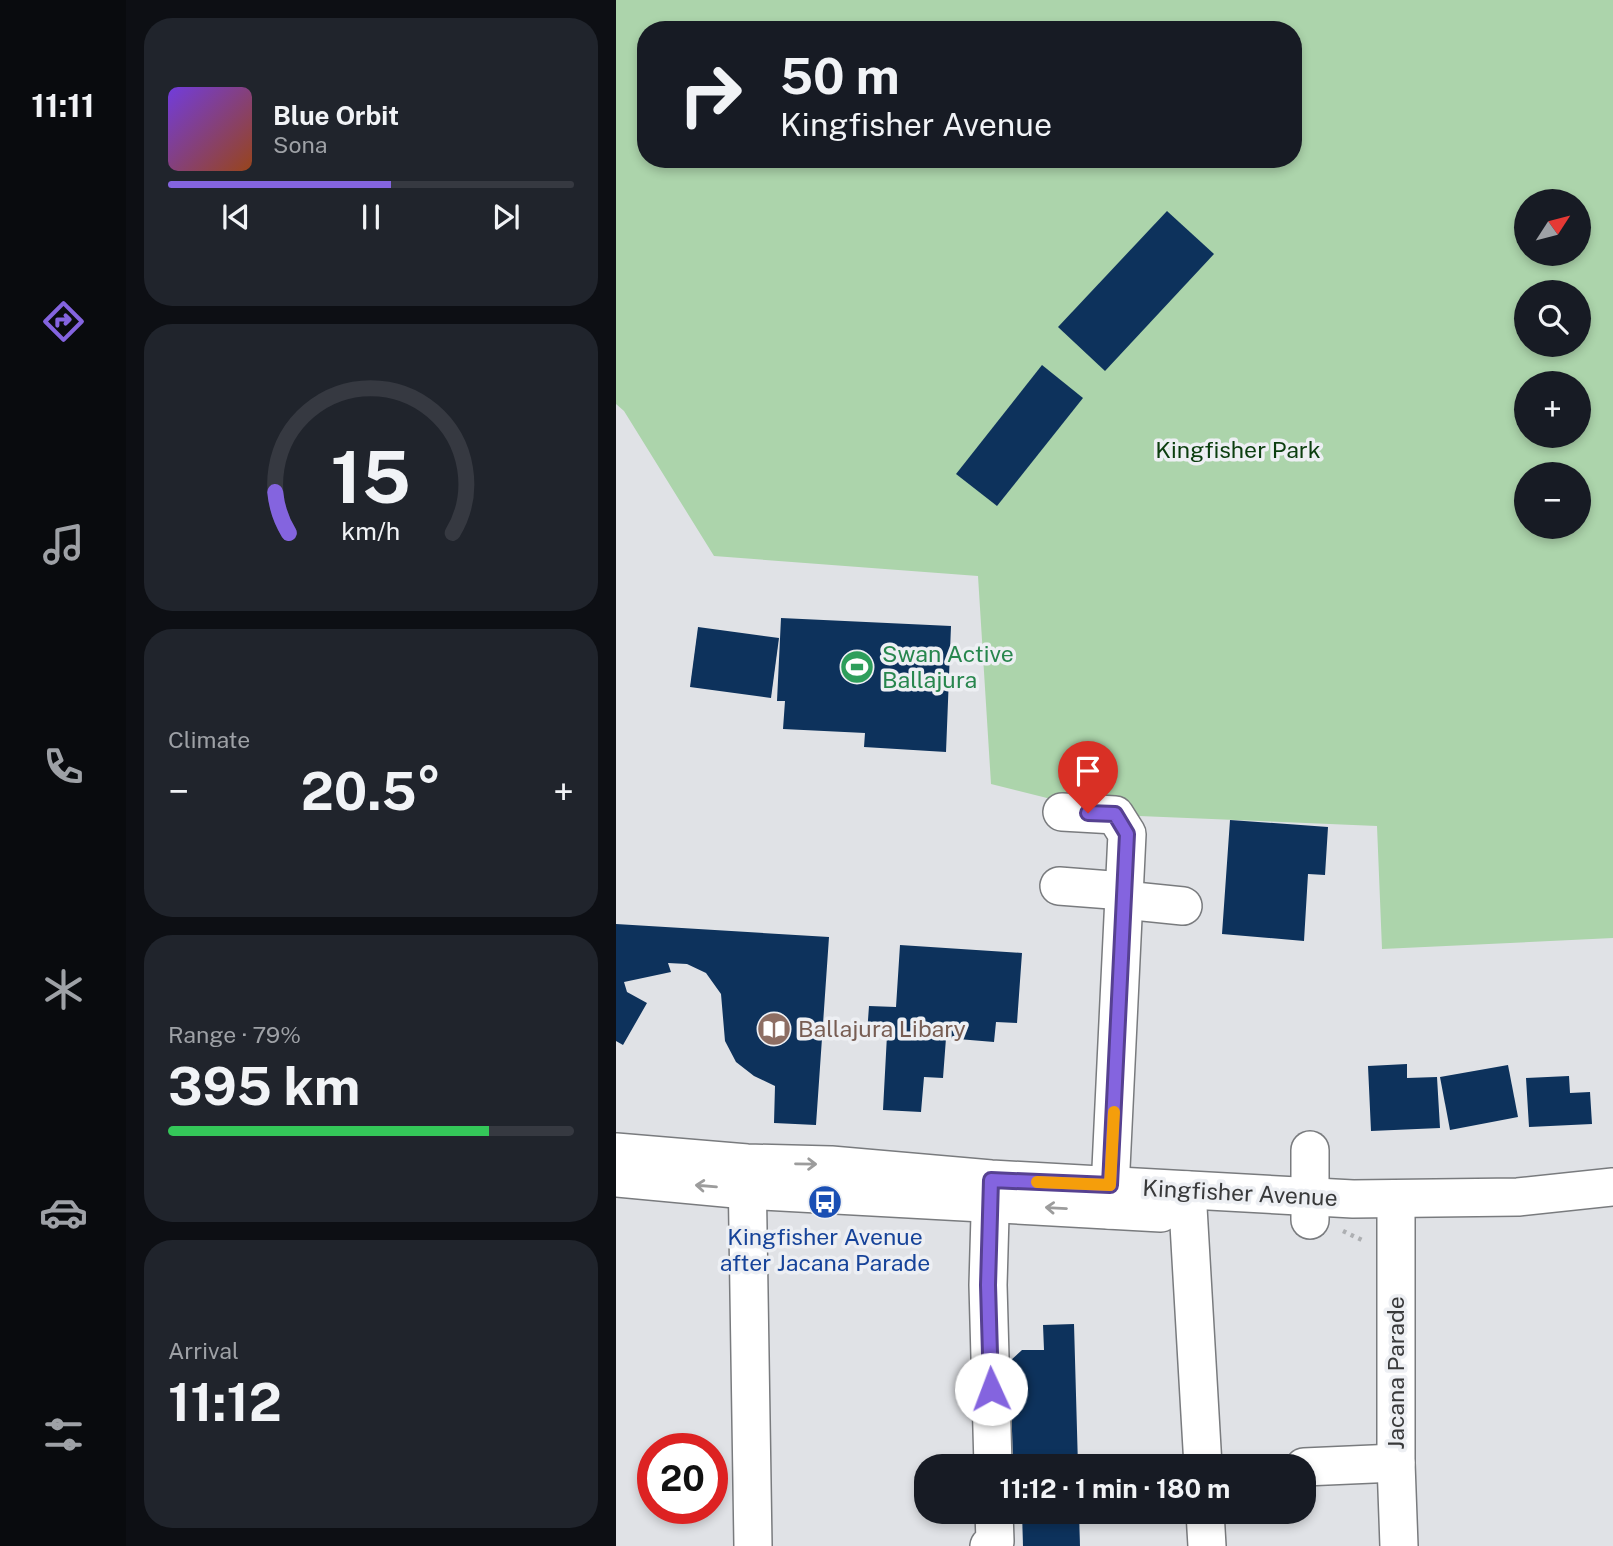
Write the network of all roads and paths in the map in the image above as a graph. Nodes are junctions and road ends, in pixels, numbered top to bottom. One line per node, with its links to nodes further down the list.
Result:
1 (1062, 812): 3 (street)
2 (1059, 887): 3 (street)
3 (1124, 895): 4 (street); 11 (street)
4 (1183, 906)
5 (1310, 1150): 14 (street)
6 (616, 1152): 7 (street, Kingfisher Avenue)
7 (746, 1176): 8 (street, Kingfisher Avenue, one-way to 8); 10 (street, Kingfisher Avenue); 22 (street)
8 (616, 1178)
9 (1613, 1187): 15 (street, Kingfisher Avenue)
10 (990, 1192): 11 (street, Kingfisher Avenue); 16 (street)
11 (1110, 1198): 12 (street, Kingfisher Avenue)
12 (1188, 1202): 14 (street, Kingfisher Avenue); 17 (street)
13 (1613, 1211): 15 (street, Kingfisher Avenue)
14 (1317, 1216): 15 (street, Kingfisher Avenue); 15 (path)
15 (1388, 1223): 18 (street, Jacana Parade)
16 (993, 1454)
17 (1202, 1454)
18 (1396, 1463): 19 (street); 25 (street, Jacana Parade)
19 (1316, 1466)
20 (994, 1524): 23 (street)
21 (1206, 1524): 24 (street)
22 (753, 1546)
23 (989, 1546)
24 (1207, 1546)
25 (1399, 1546)

